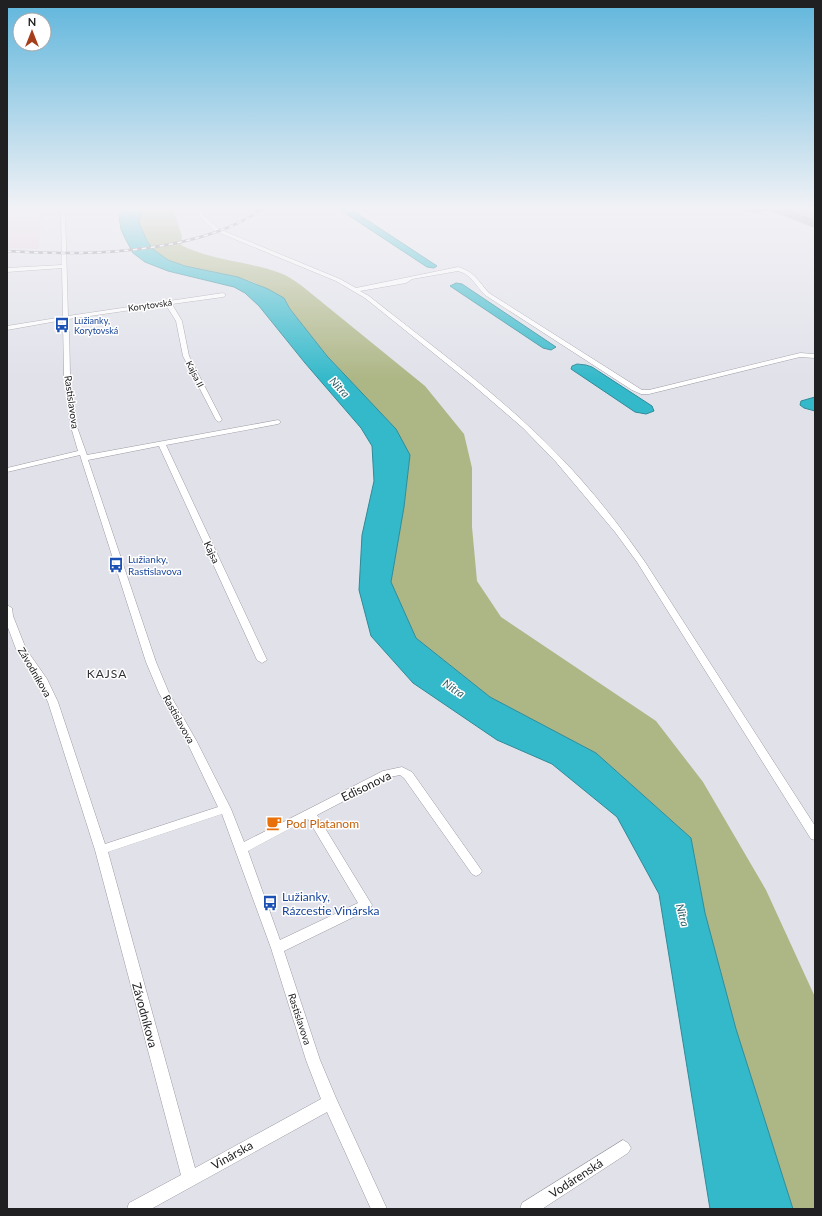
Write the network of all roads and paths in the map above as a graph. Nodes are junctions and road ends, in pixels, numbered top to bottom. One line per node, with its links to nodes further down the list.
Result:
1 (64, 266): 3 (street); 10 (street, Rastislavova)
2 (301, 266): 4 (street)
3 (7, 270)
4 (347, 285): 5 (street); 6 (street)
5 (373, 286): 6 (street); 8 (street); 12 (street)
6 (356, 290): 8 (street)
7 (223, 295): 9 (street, Korytovská)
8 (367, 297): 22 (street)
9 (168, 303): 10 (street, Korytovská); 13 (street, Kajsa II)
10 (66, 318): 11 (street, Korytovská); 16 (street, Rastislavova)
11 (7, 328)
12 (815, 356)
13 (219, 420)
14 (278, 422): 15 (street)
15 (162, 445): 16 (street); 19 (street, Kajsa)
16 (84, 455): 17 (street); 20 (street, Rastislavova)
17 (7, 470)
18 (7, 608): 24 (street, Závodníkova)
19 (262, 660)
20 (225, 809): 23 (street, Rastislavova); 24 (street)
21 (311, 814): 23 (street, Edisonova); 25 (street, Edisonova); 26 (street)
22 (815, 836)
23 (242, 849): 26 (street, Rastislavova)
24 (101, 850): 29 (street, Závodníkova)
25 (476, 871)
26 (277, 948): 27 (street, Rastislavova)
27 (330, 1102): 29 (street, Vinárska); 31 (street, Rastislavova)
28 (624, 1148): 32 (street, Vodárenská)
29 (190, 1179): 30 (street, Vinárska)
30 (135, 1209)
31 (379, 1209)
32 (528, 1209)

